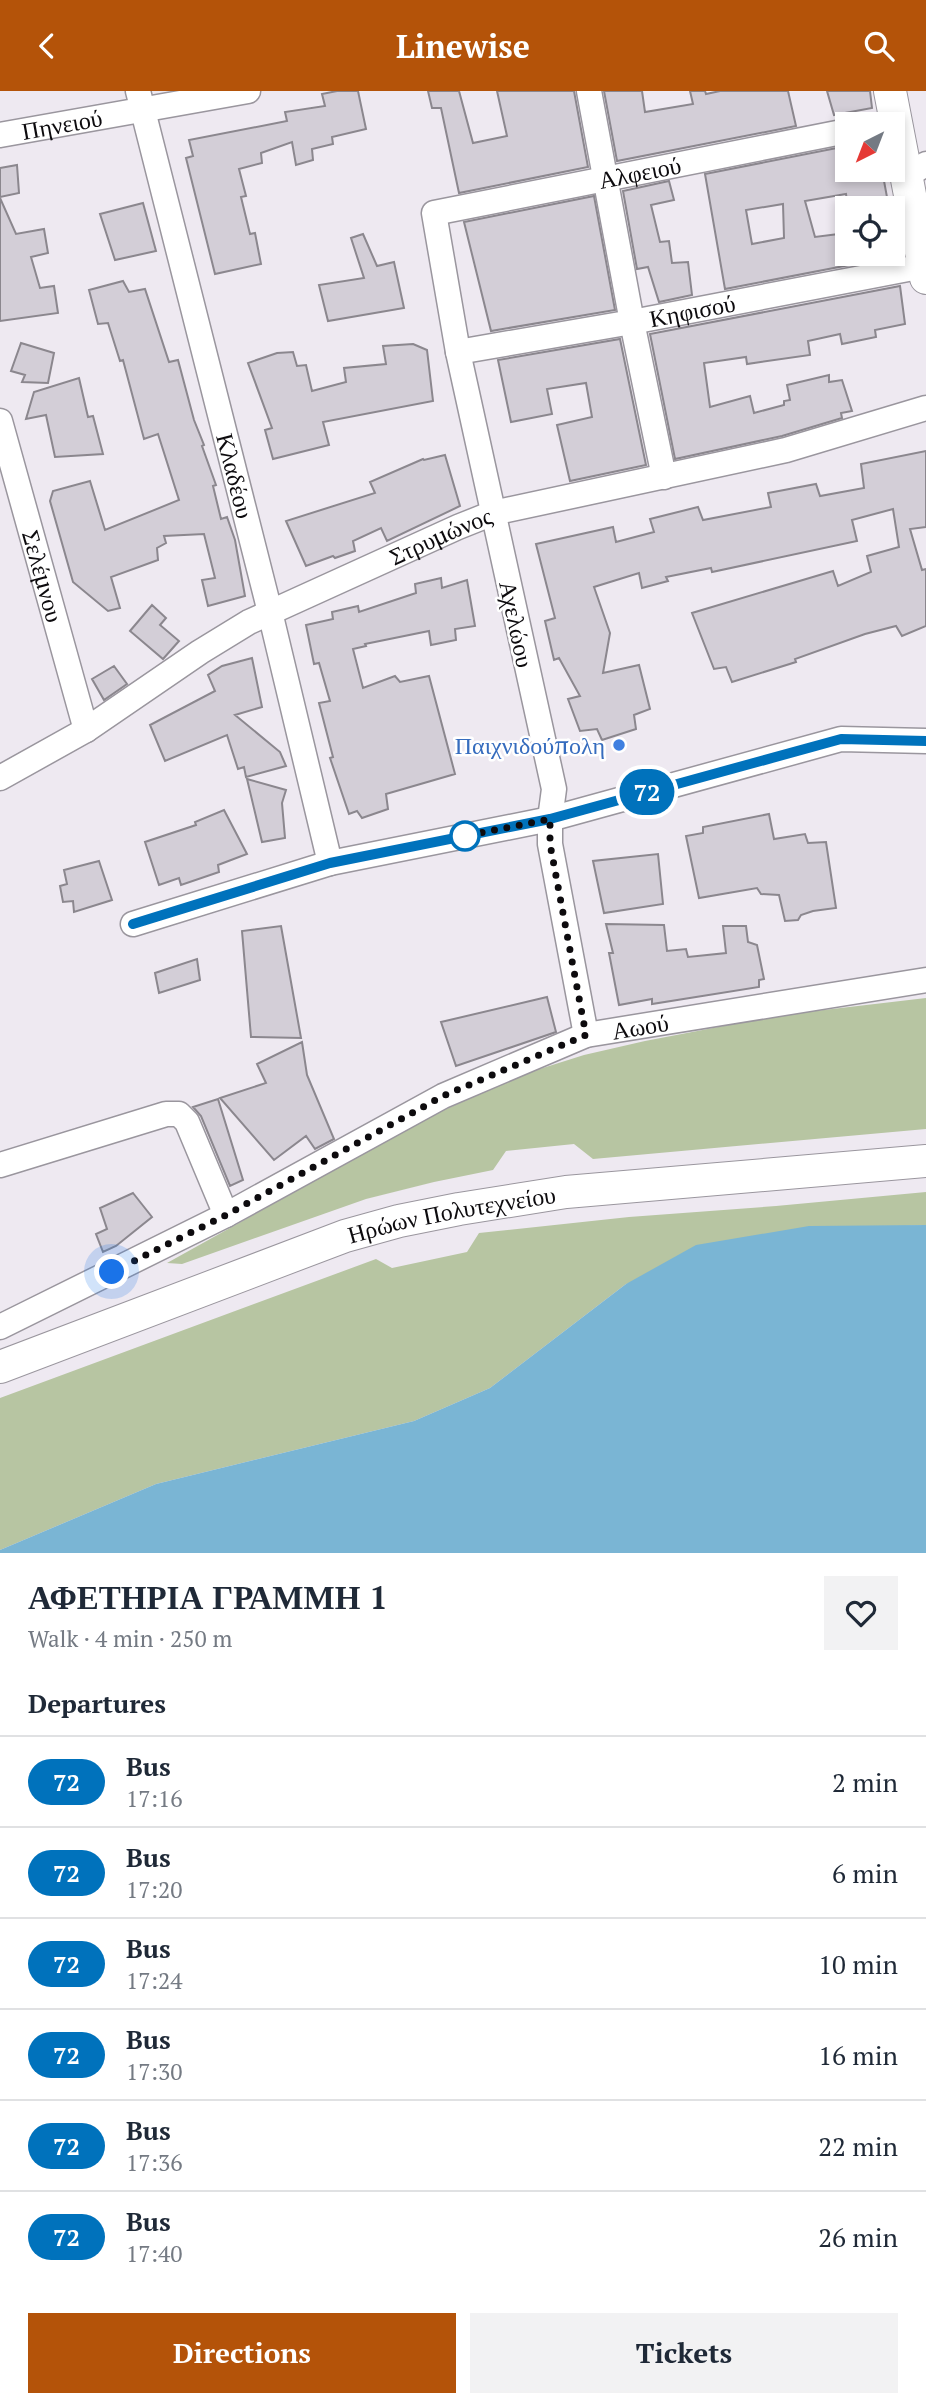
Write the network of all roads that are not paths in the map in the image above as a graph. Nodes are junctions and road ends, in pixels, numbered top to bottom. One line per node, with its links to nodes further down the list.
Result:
1 (248, 91): 3 (street, Πηνειού)
2 (589, 91): 8 (street)
3 (140, 100): 5 (street, Πηνειού); 17 (street, Κλαδέου)
4 (835, 133): 8 (street, Αλφειού)
5 (0, 135)
6 (905, 147): 7 (main road)
7 (916, 170): 10 (main road)
8 (606, 179): 9 (street, Αλφειού); 11 (street)
9 (434, 213): 12 (street, Αχελώου)
10 (925, 272): 11 (street, Κηφισού)
11 (632, 322): 12 (street, Κηφισού); 15 (street)
12 (458, 352): 16 (street, Αχελώου)
13 (926, 408): 15 (street, Στρυμώνος)
14 (0, 421): 18 (street, Σελέμνου)
15 (664, 477): 16 (street, Στρυμώνος)
16 (493, 513): 17 (street, Στρυμώνος); 21 (street, Αχελώου)
17 (270, 612): 18 (street, Στρυμώνος); 22 (street, Κλαδέου)
18 (86, 730): 20 (street, Στρυμώνος)
19 (926, 741): 21 (street)
20 (0, 778)
21 (550, 819): 22 (street); 25 (street, Αχελώου)
22 (330, 863): 23 (street)
23 (133, 924)
24 (926, 980): 25 (street, Αωού)
25 (586, 1035): 28 (street, Αωού)
26 (926, 1161): 30 (main road, Ηρώων Πολυτεχνείου)
27 (0, 1165): 28 (street)
28 (226, 1215): 29 (street, Αωού)
29 (0, 1327)
30 (0, 1367)

